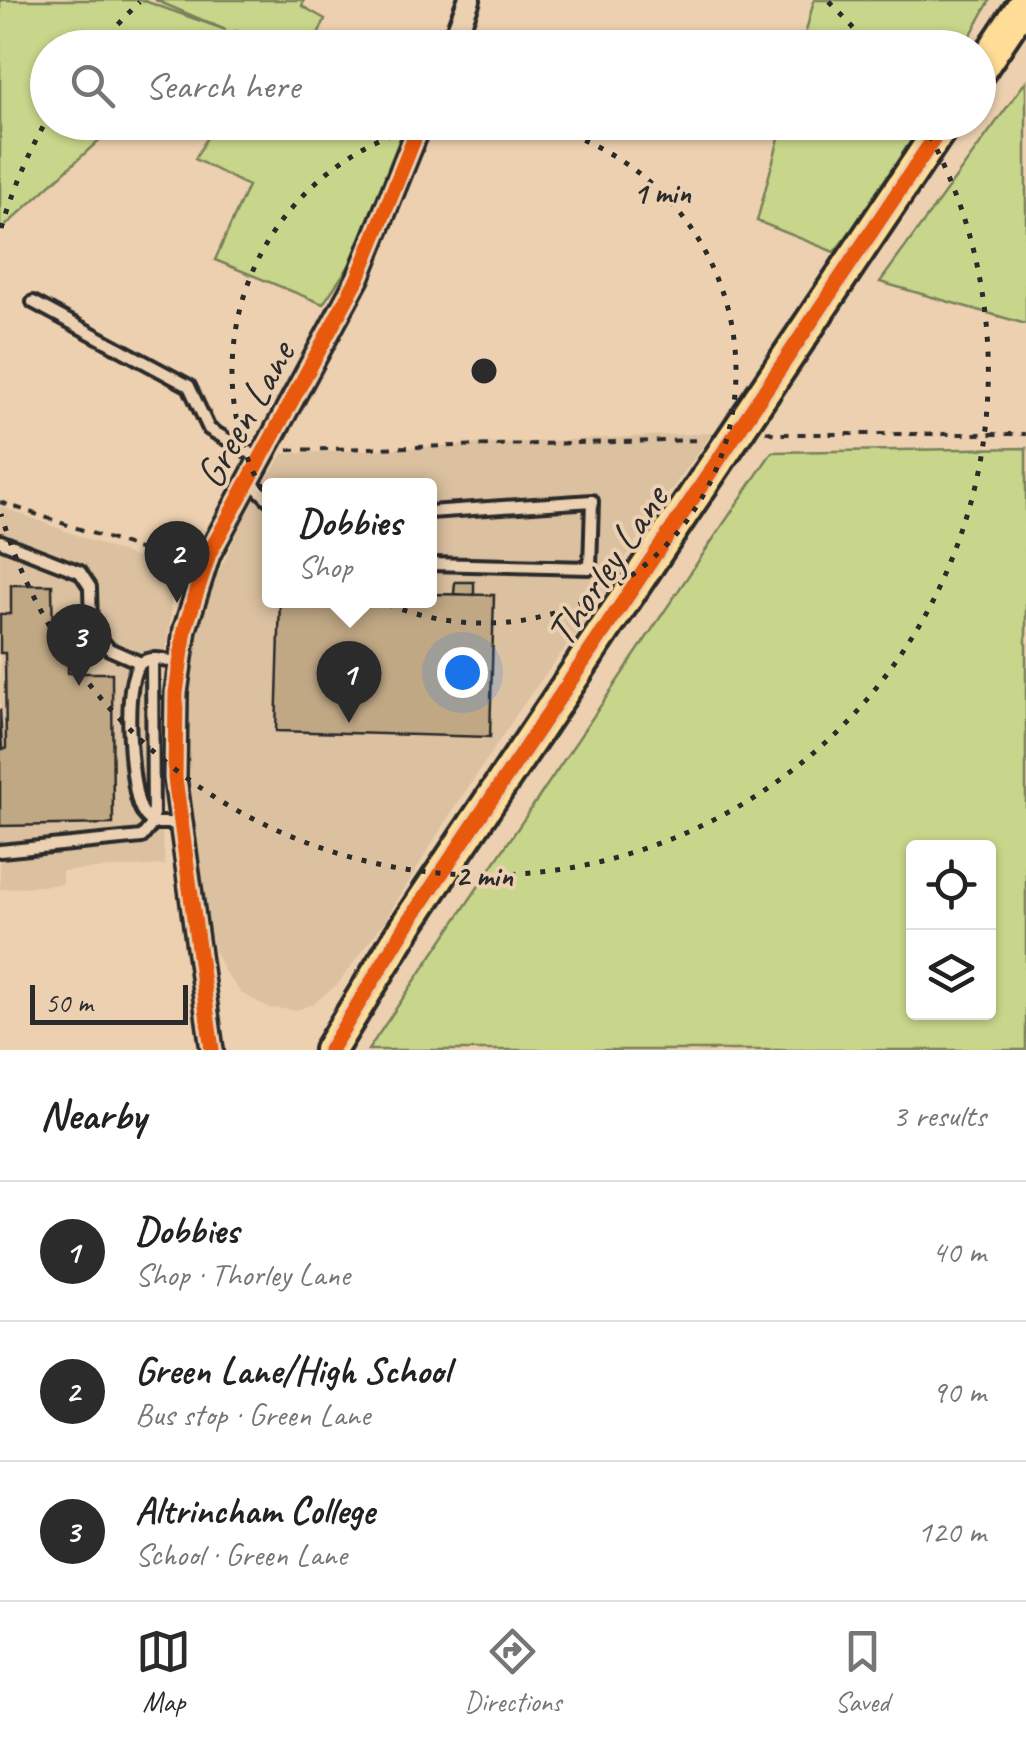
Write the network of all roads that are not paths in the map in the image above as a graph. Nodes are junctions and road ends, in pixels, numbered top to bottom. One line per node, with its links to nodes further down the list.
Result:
1 (469, 0): 3 (street)
2 (1026, 2): 4 (main road)
3 (458, 30)
4 (996, 46)
5 (415, 140): 8 (street, Green Lane)
6 (934, 140): 21 (main road, Thorley Lane)
7 (33, 302): 8 (lane)
8 (261, 455): 9 (street, Green Lane)
9 (248, 478): 10 (lane); 16 (street, Green Lane)
10 (262, 493)
11 (437, 511): 13 (lane)
12 (0, 541): 15 (lane)
13 (437, 564)
14 (152, 658): 15 (lane); 16 (lane); 17 (lane)
15 (141, 664): 17 (lane)
16 (179, 664): 18 (street, Green Lane)
17 (153, 823): 18 (lane); 19 (lane)
18 (179, 823): 20 (street, Green Lane)
19 (0, 852)
20 (212, 1050)
21 (330, 1050)

